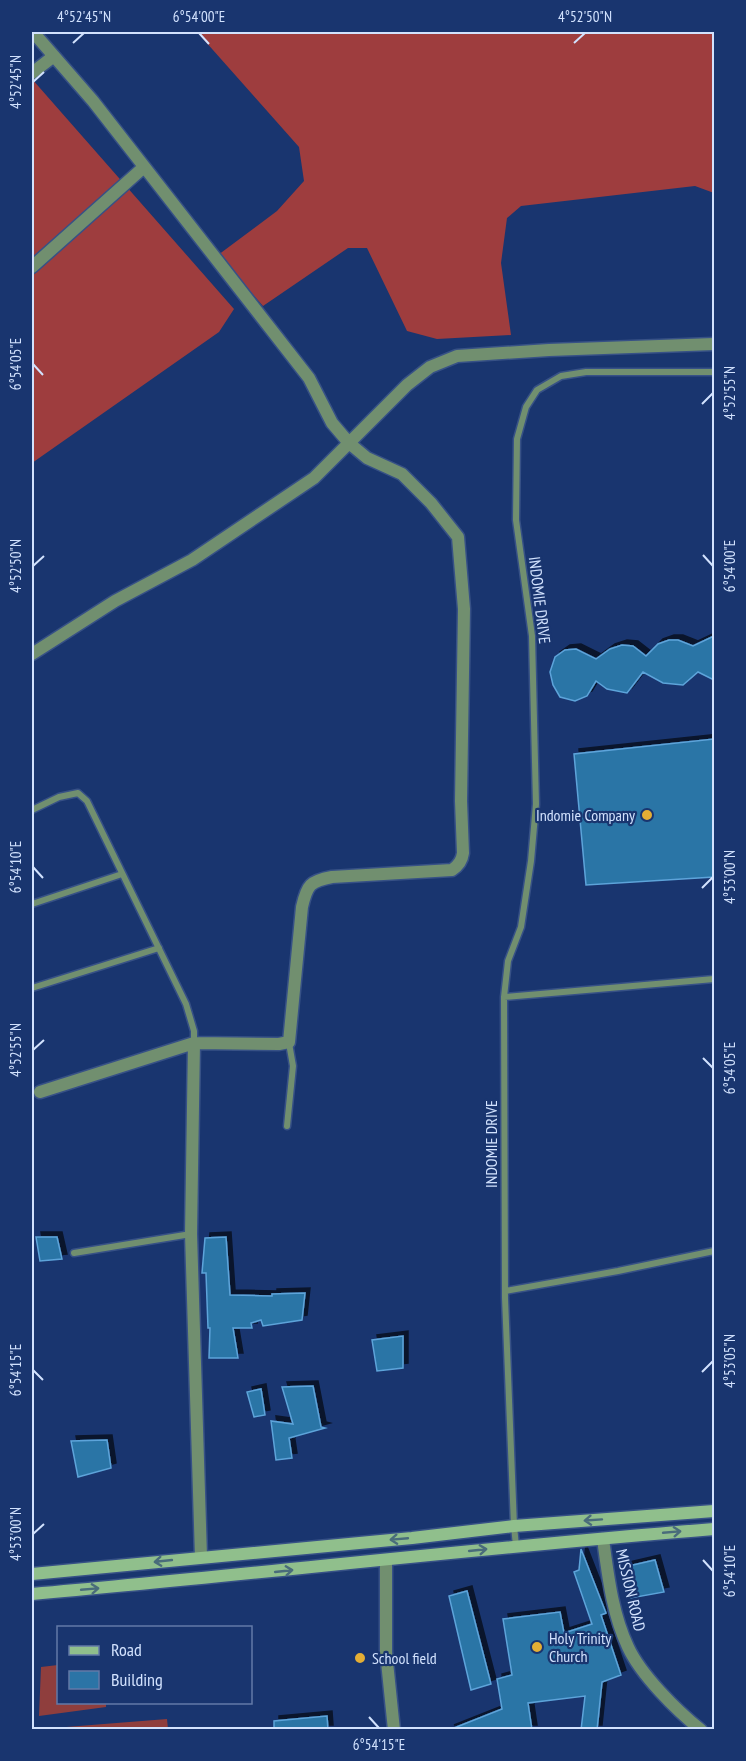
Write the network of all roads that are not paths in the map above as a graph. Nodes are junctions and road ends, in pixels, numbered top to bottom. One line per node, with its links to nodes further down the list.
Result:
1 (33, 32): 2 (street)
2 (54, 56): 3 (street); 4 (street)
3 (32, 73)
4 (144, 167): 5 (street); 8 (street)
5 (32, 267)
6 (714, 344): 8 (street)
7 (714, 372): 16 (lane, INDOMIE DRIVE)
8 (349, 443): 9 (street); 17 (street)
9 (32, 654)
10 (32, 810): 11 (lane)
11 (122, 874): 12 (lane); 13 (lane)
12 (32, 904)
13 (159, 948): 15 (lane); 18 (lane)
14 (714, 979): 16 (lane)
15 (32, 988)
16 (504, 997): 24 (lane, INDOMIE DRIVE)
17 (289, 1042): 18 (street); 20 (lane)
18 (194, 1043): 19 (street); 21 (street)
19 (39, 1092)
20 (286, 1126)
21 (191, 1234): 23 (lane); 30 (street)
22 (714, 1251): 24 (lane)
23 (74, 1253)
24 (505, 1291): 26 (lane, INDOMIE DRIVE)
25 (714, 1511): 26 (main road, one-way to 26)
26 (513, 1526): 29 (lane, INDOMIE DRIVE); 30 (main road, one-way to 30)
27 (714, 1529): 28 (main road, one-way to 27)
28 (603, 1539): 29 (main road); 35 (street, MISSION ROAD)
29 (516, 1546): 31 (main road, one-way to 29)
30 (201, 1557): 32 (main road, one-way to 32)
31 (386, 1560): 33 (main road, one-way to 31); 34 (street)
32 (32, 1574)
33 (32, 1594)
34 (394, 1730)
35 (700, 1730)

